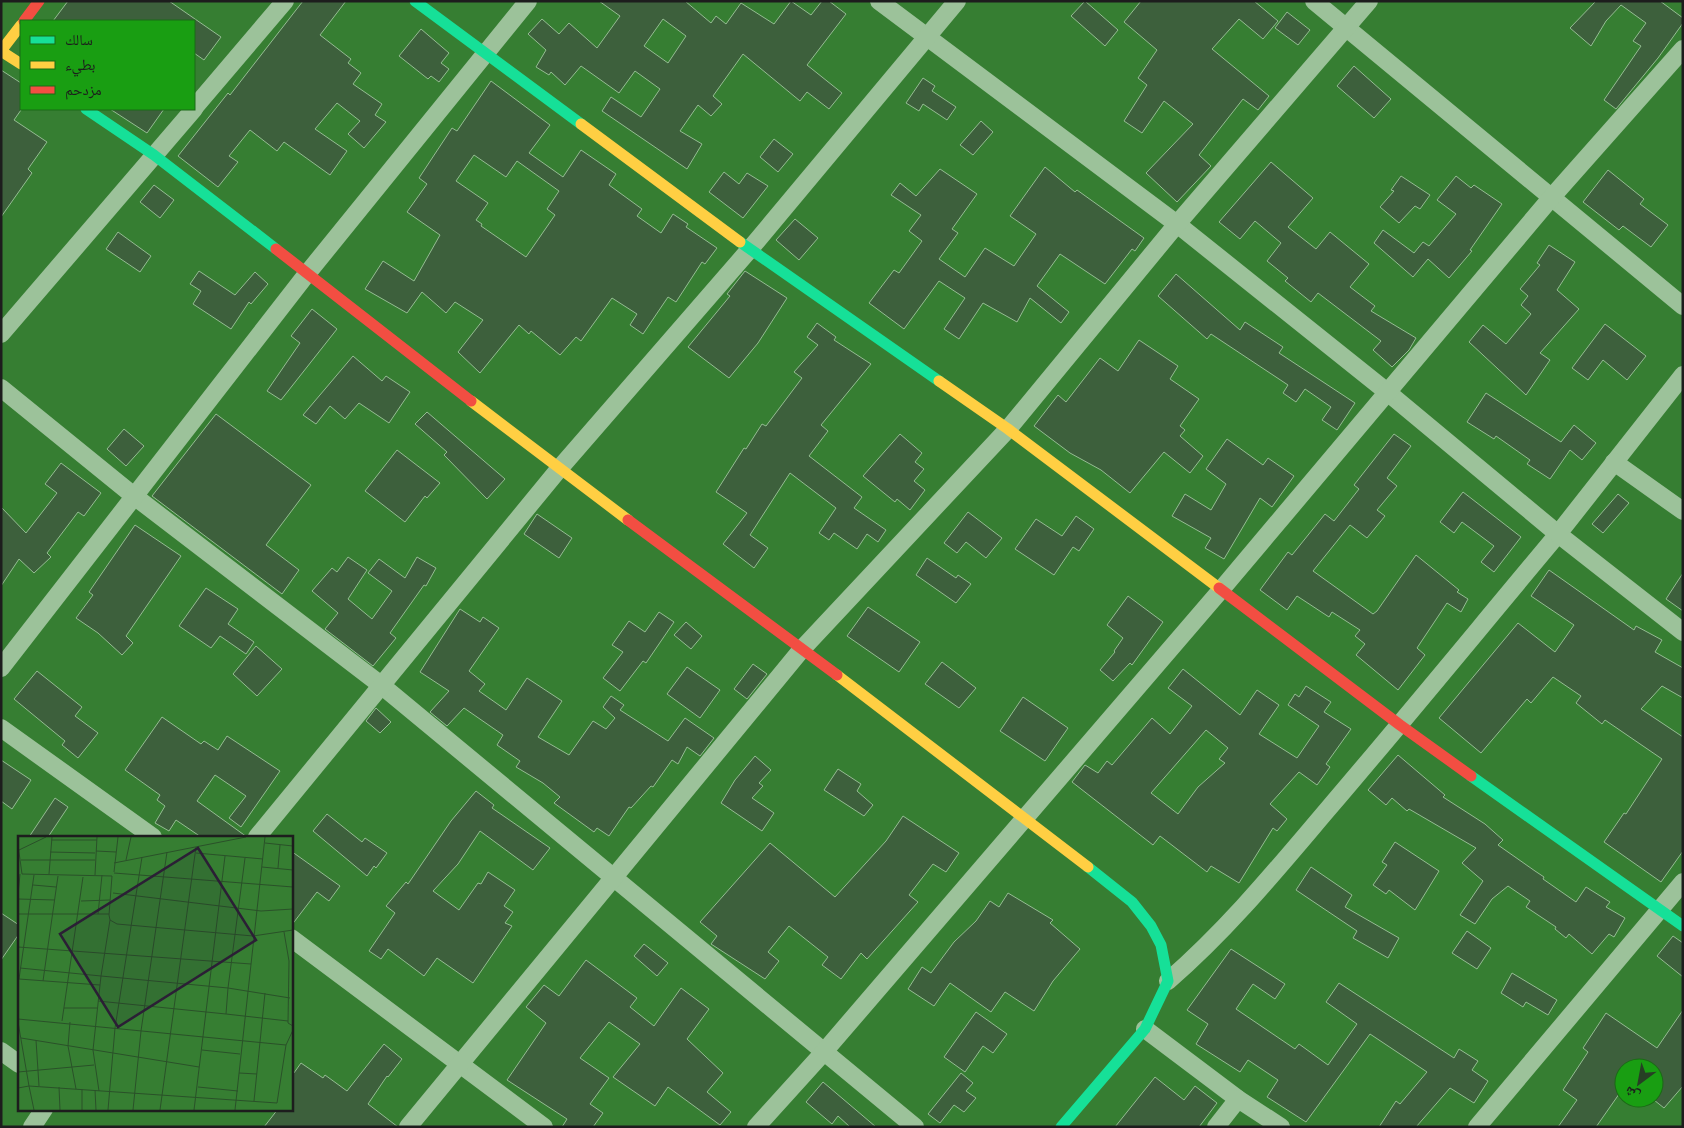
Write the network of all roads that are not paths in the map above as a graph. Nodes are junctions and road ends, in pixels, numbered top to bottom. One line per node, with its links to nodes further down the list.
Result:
1 (39, 1): 9 (street)
2 (285, 1): 17 (street)
3 (415, 1): 15 (street)
4 (528, 1): 15 (street)
5 (879, 1): 12 (street)
6 (957, 1): 12 (street)
7 (1314, 1): 11 (street)
8 (1370, 1): 11 (street)
9 (25, 20)
10 (20, 26): 14 (street)
11 (1348, 27): 21 (street); 22 (street)
12 (928, 37): 22 (street); 23 (street)
13 (1683, 49): 21 (street)
14 (1, 51): 16 (street)
15 (485, 53): 23 (street); 24 (street)
16 (20, 63)
17 (195, 108)
18 (87, 110): 20 (street)
19 (193, 110): 20 (street)
20 (154, 155): 24 (street); 26 (street)
21 (1551, 198): 25 (street); 29 (street)
22 (1177, 224): 29 (street); 30 (street)
23 (750, 249): 30 (street); 32 (street)
24 (306, 275): 32 (street); 33 (street)
25 (1683, 306)
26 (1, 334)
27 (1683, 374): 31 (street)
28 (1, 388): 33 (street)
29 (1386, 391): 35 (street); 36 (street)
30 (1008, 429): 36 (street); 38 (street)
31 (1614, 462): 34 (street); 35 (street)
32 (559, 469): 38 (street); 40 (street)
33 (134, 496): 39 (street); 40 (street)
34 (1683, 511)
35 (1558, 534): 37 (street); 41 (street)
36 (1220, 591): 41 (street); 43 (street)
37 (1683, 632)
38 (802, 649): 43 (street); 46 (street)
39 (1, 668)
40 (381, 685): 45 (street); 46 (street)
41 (1400, 725): 48 (street); 51 (street)
42 (1, 728): 44 (street)
43 (1024, 817): 51 (street); 54 (street)
44 (152, 836)
45 (257, 836)
46 (611, 878): 54 (street); 56 (street)
47 (1683, 882): 48 (street)
48 (1660, 910): 49 (street); 67 (street)
49 (1683, 926)
50 (292, 939): 56 (street)
51 (1168, 981): 52 (street)
52 (1145, 1029): 57 (street); 64 (street)
53 (1, 1051): 55 (street)
54 (824, 1053): 62 (street); 63 (street)
55 (18, 1063)
56 (459, 1063): 60 (street); 61 (street)
57 (1238, 1099): 65 (street); 66 (street)
58 (43, 1110): 59 (street)
59 (32, 1127)
60 (408, 1127)
61 (544, 1127)
62 (756, 1127)
63 (915, 1127)
64 (1061, 1127)
65 (1216, 1127)
66 (1280, 1127)
67 (1477, 1127)

